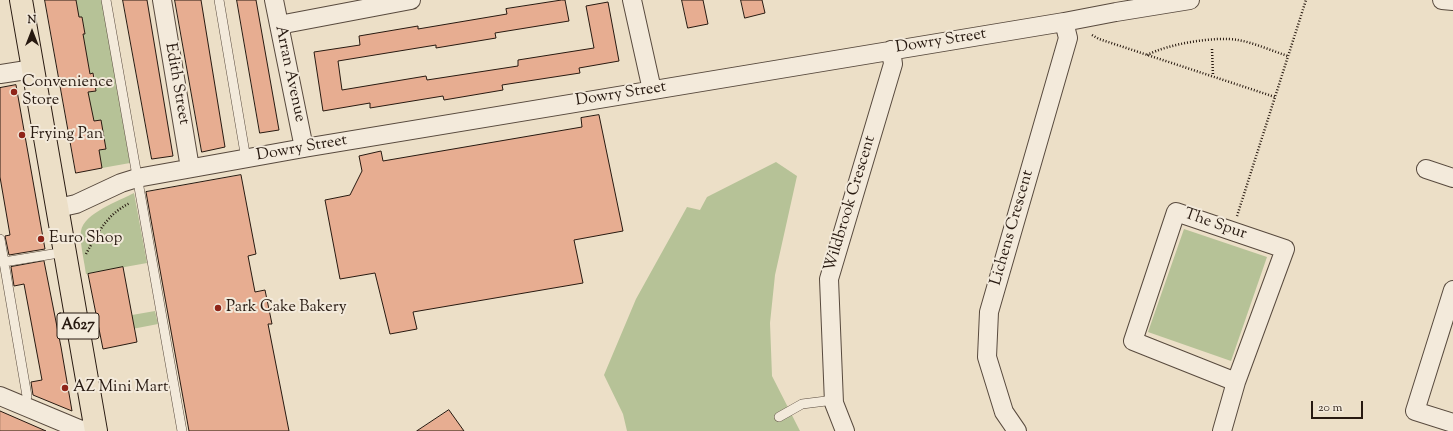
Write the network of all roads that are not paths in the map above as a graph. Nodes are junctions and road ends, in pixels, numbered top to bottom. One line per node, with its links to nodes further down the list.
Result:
1 (21, 0): 15 (highway, A627)
2 (106, 0): 22 (lane)
3 (162, 0): 20 (street, Edith Street)
4 (219, 0): 19 (lane)
5 (274, 0): 13 (street, Arran Avenue)
6 (411, 0): 13 (street)
7 (632, 0): 17 (street)
8 (1190, 0): 11 (street, Dowry Street)
9 (1442, 0): 10 (street)
10 (1453, 1)
11 (1114, 6): 12 (street, Dowry Street)
12 (1064, 22): 14 (street, Dowry Street); 38 (street, Lichens Crescent)
13 (279, 25): 18 (street, Arran Avenue)
14 (891, 50): 17 (street, Dowry Street); 31 (street, Wildbrook Crescent)
15 (33, 69): 16 (street); 24 (highway, A627)
16 (0, 74)
17 (652, 90): 18 (street, Dowry Street)
18 (304, 148): 19 (street, Dowry Street)
19 (246, 159): 20 (street, Dowry Street)
20 (190, 168): 22 (street, Dowry Street)
21 (1426, 169): 23 (street)
22 (137, 178): 24 (street, Dowry Street); 36 (lane)
23 (1453, 178)
24 (58, 208): 26 (highway, A627)
25 (0, 239): 27 (lane)
26 (75, 254): 27 (lane); 35 (highway, A627)
27 (4, 262): 32 (lane)
28 (1453, 290): 34 (street)
29 (1236, 382): 29 (street, The Spur); 39 (street, The Spur)
30 (0, 396): 32 (street)
31 (834, 400): 33 (lane); 37 (street, Wildbrook Crescent)
32 (24, 405): 35 (street)
33 (779, 417)
34 (1453, 423)
35 (96, 430)
36 (182, 431)
37 (845, 431)
38 (1017, 431)
39 (1222, 431)

